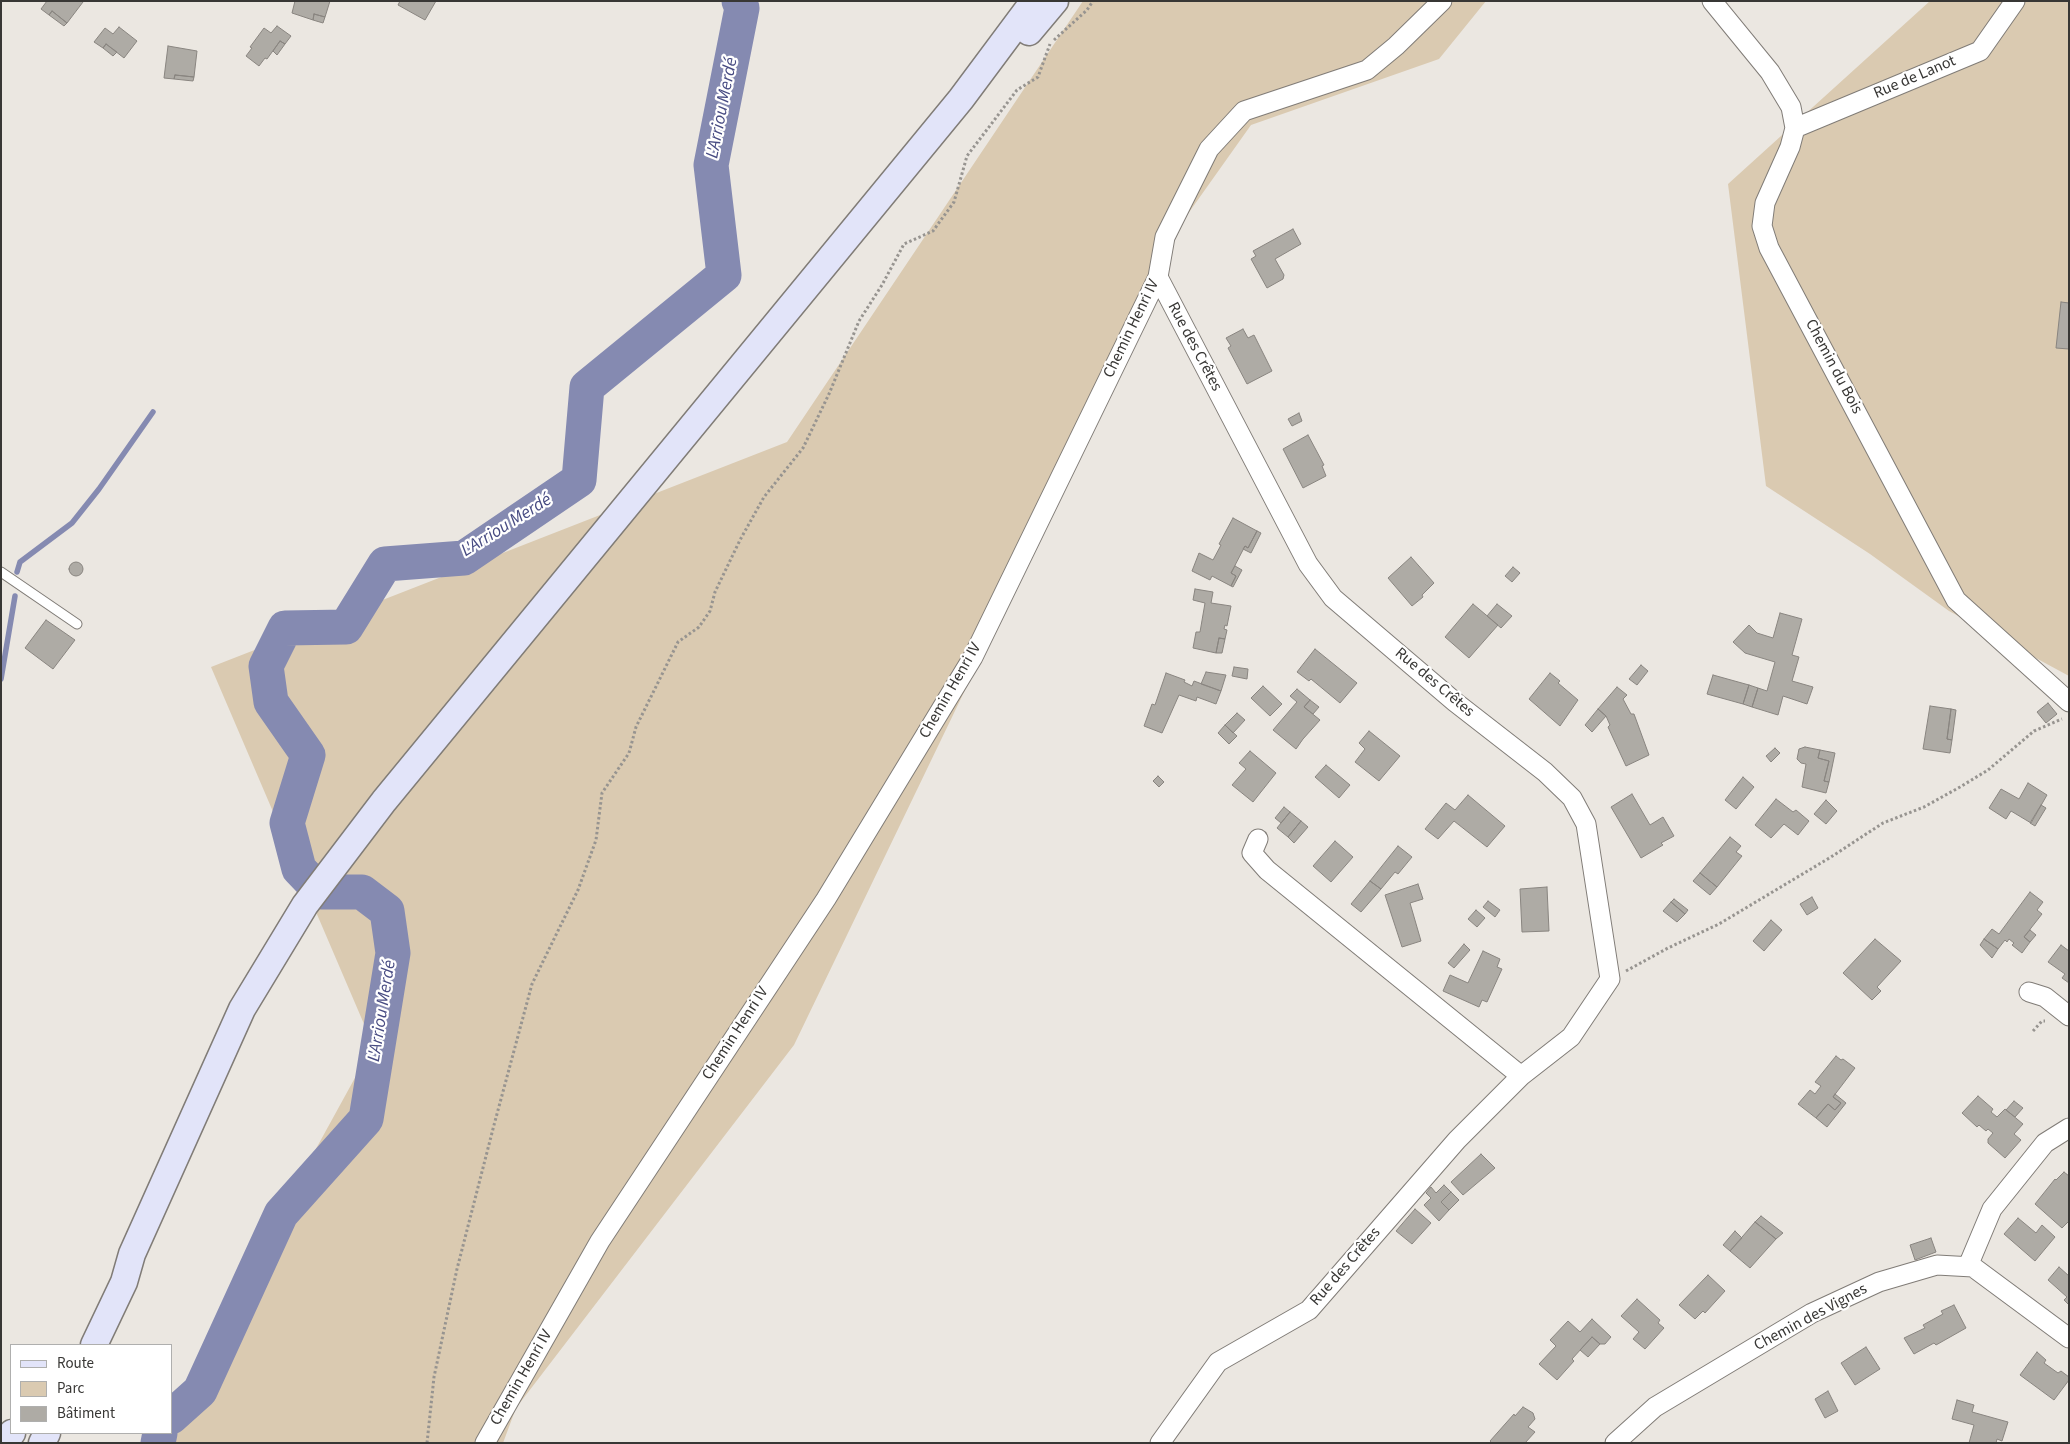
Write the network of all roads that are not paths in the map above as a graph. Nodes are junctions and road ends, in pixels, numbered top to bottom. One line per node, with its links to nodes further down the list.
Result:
1 (1034, 1): 6 (main road)
2 (1055, 1): 6 (main road)
3 (1442, 1): 8 (street, Chemin Henri IV)
4 (1712, 1): 7 (street)
5 (2015, 1): 7 (street, Rue de Lanot)
6 (961, 99): 17 (main road)
7 (1795, 128): 11 (street, Chemin du Bois)
8 (1158, 277): 15 (street, Rue des Crêtes); 22 (street, Chemin Henri IV)
9 (1, 572): 10 (lane)
10 (77, 624)
11 (2069, 702)
12 (1258, 840): 15 (street)
13 (2029, 992): 14 (street)
14 (2069, 1016)
15 (1521, 1076): 23 (street, Rue des Crêtes)
16 (2069, 1128): 18 (street)
17 (132, 1254): 20 (main road); 21 (main road)
18 (1968, 1266): 19 (street, Chemin des Vignes); 24 (street, Chemin des Vignes)
19 (2069, 1338)
20 (79, 1344)
21 (94, 1344)
22 (485, 1443)
23 (1160, 1443)
24 (1615, 1443)

